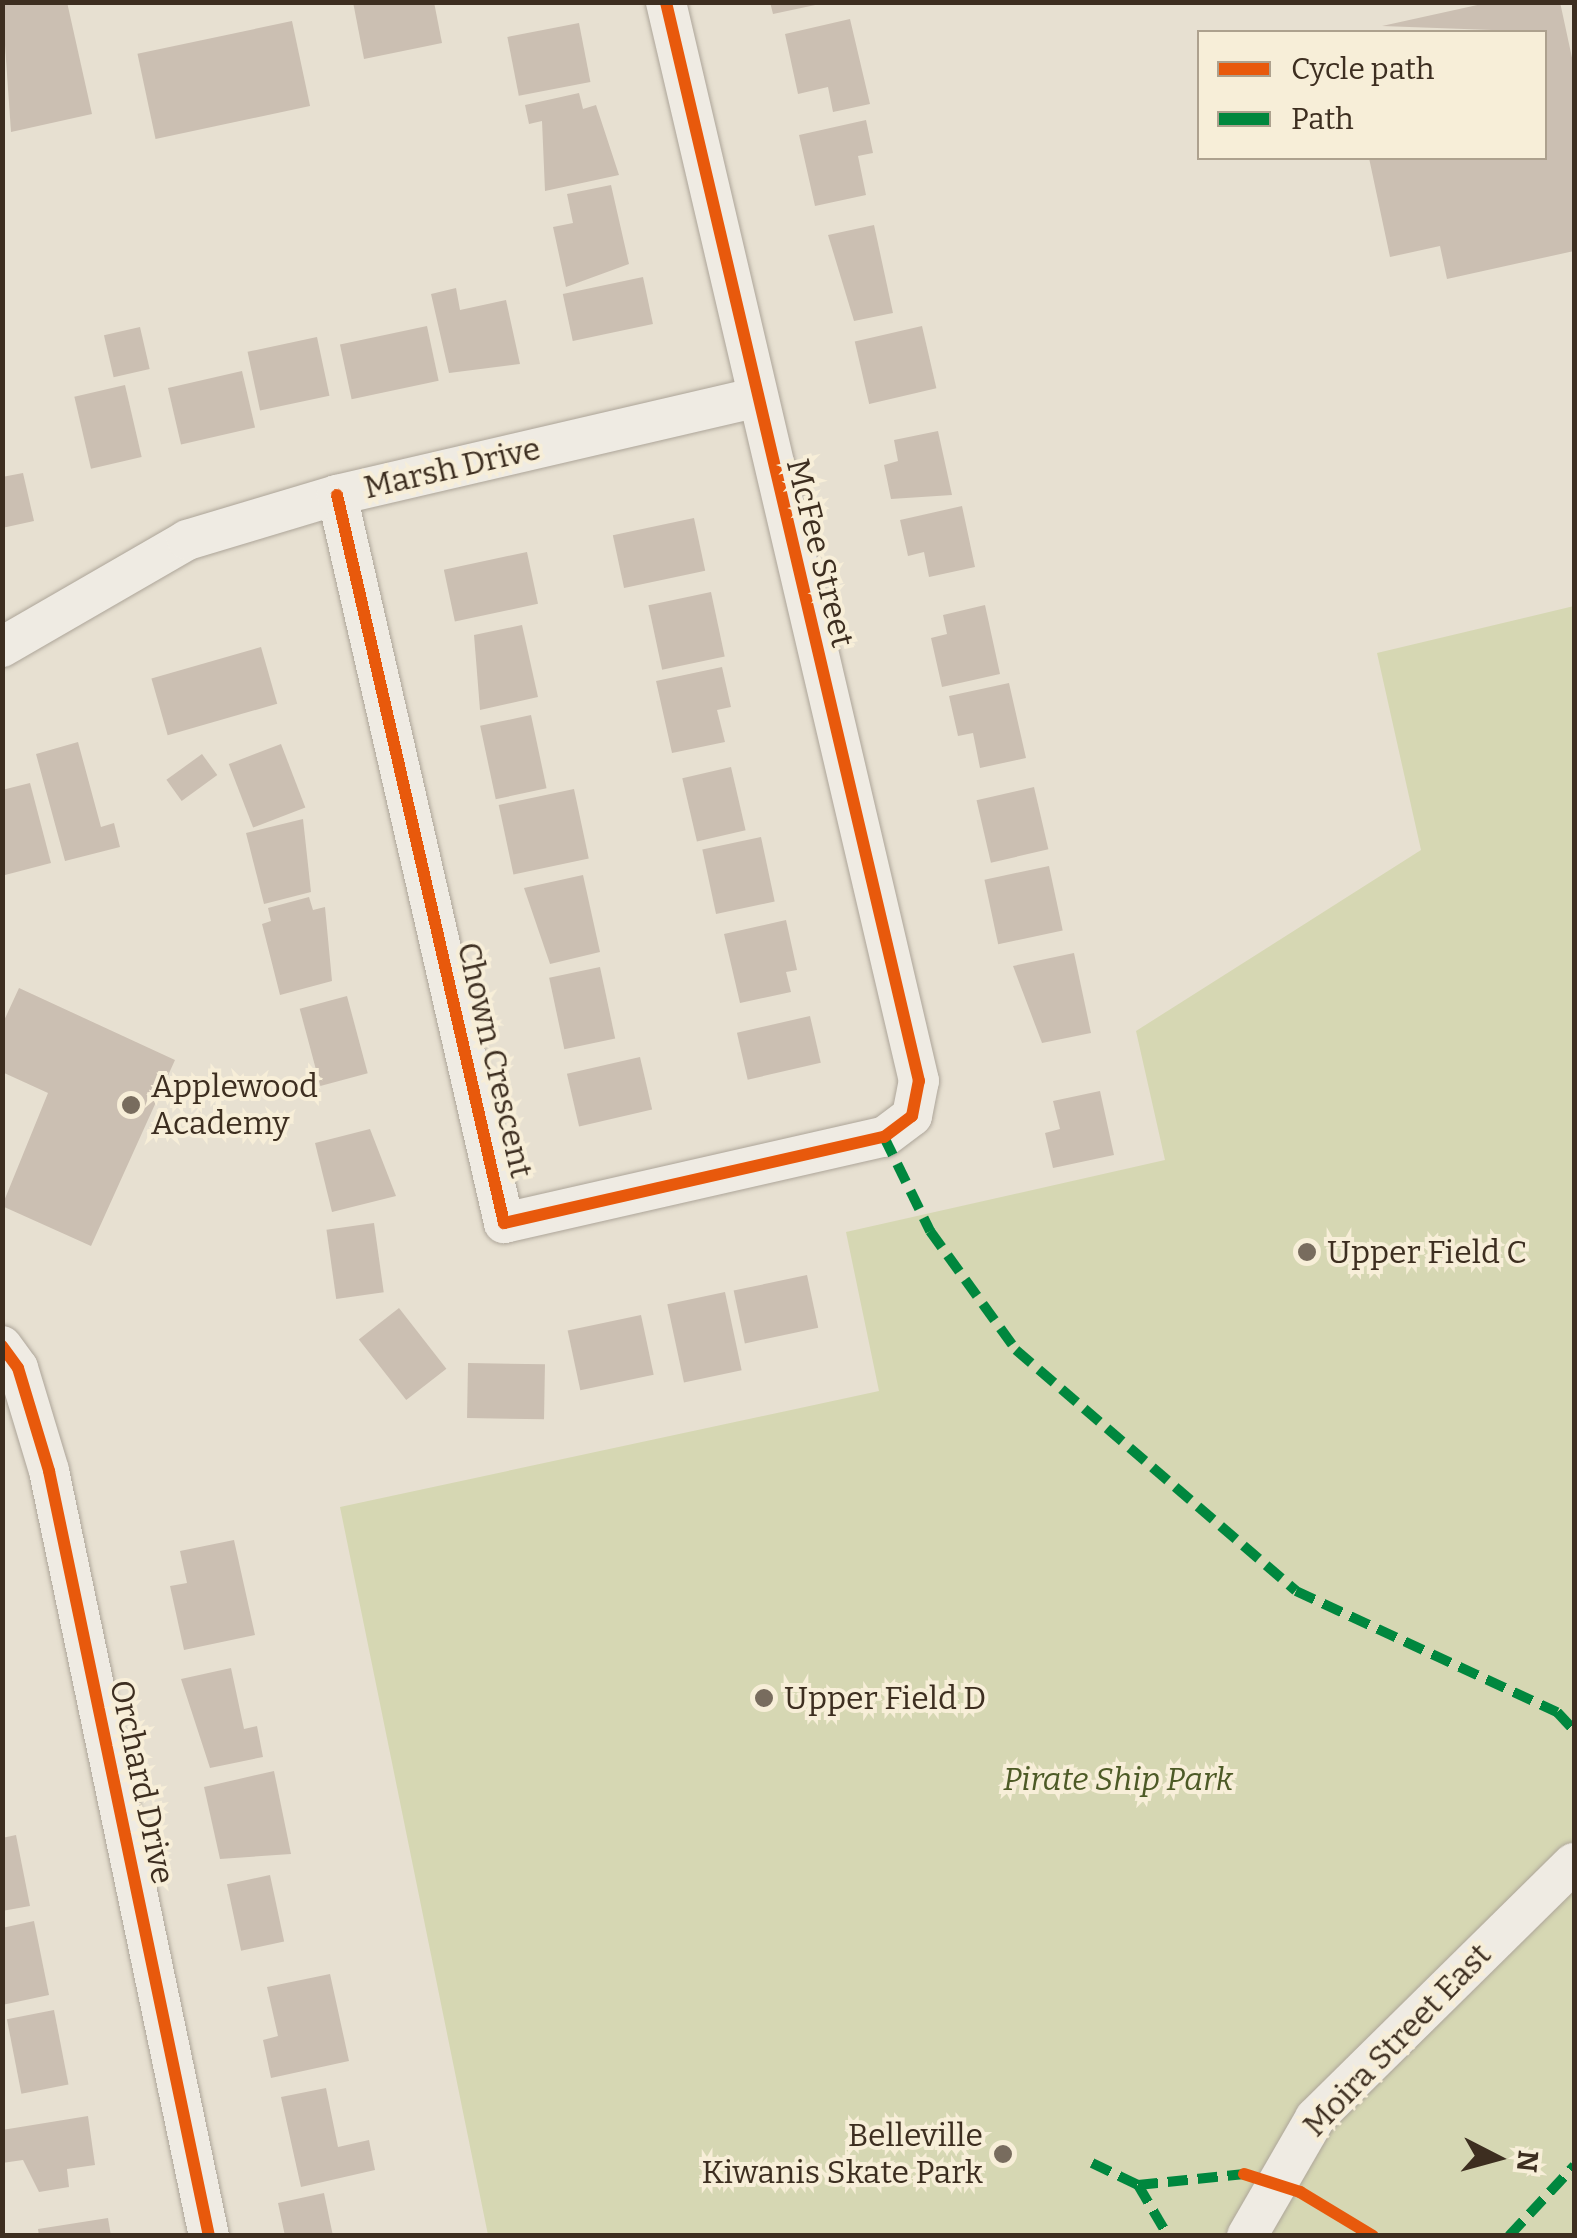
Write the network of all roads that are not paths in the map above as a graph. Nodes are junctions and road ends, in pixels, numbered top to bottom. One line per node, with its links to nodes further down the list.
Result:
1 (666, 2): 2 (street, McFee Street)
2 (752, 398): 3 (street, Marsh Drive); 5 (street, McFee Street)
3 (336, 495): 4 (street, Marsh Drive); 5 (street, Chown Crescent)
4 (2, 647)
5 (912, 1116)
6 (2, 1346): 8 (street, Orchard Drive)
7 (1574, 1864): 9 (street, Moira Street East)
8 (208, 2236)
9 (1247, 2236)

